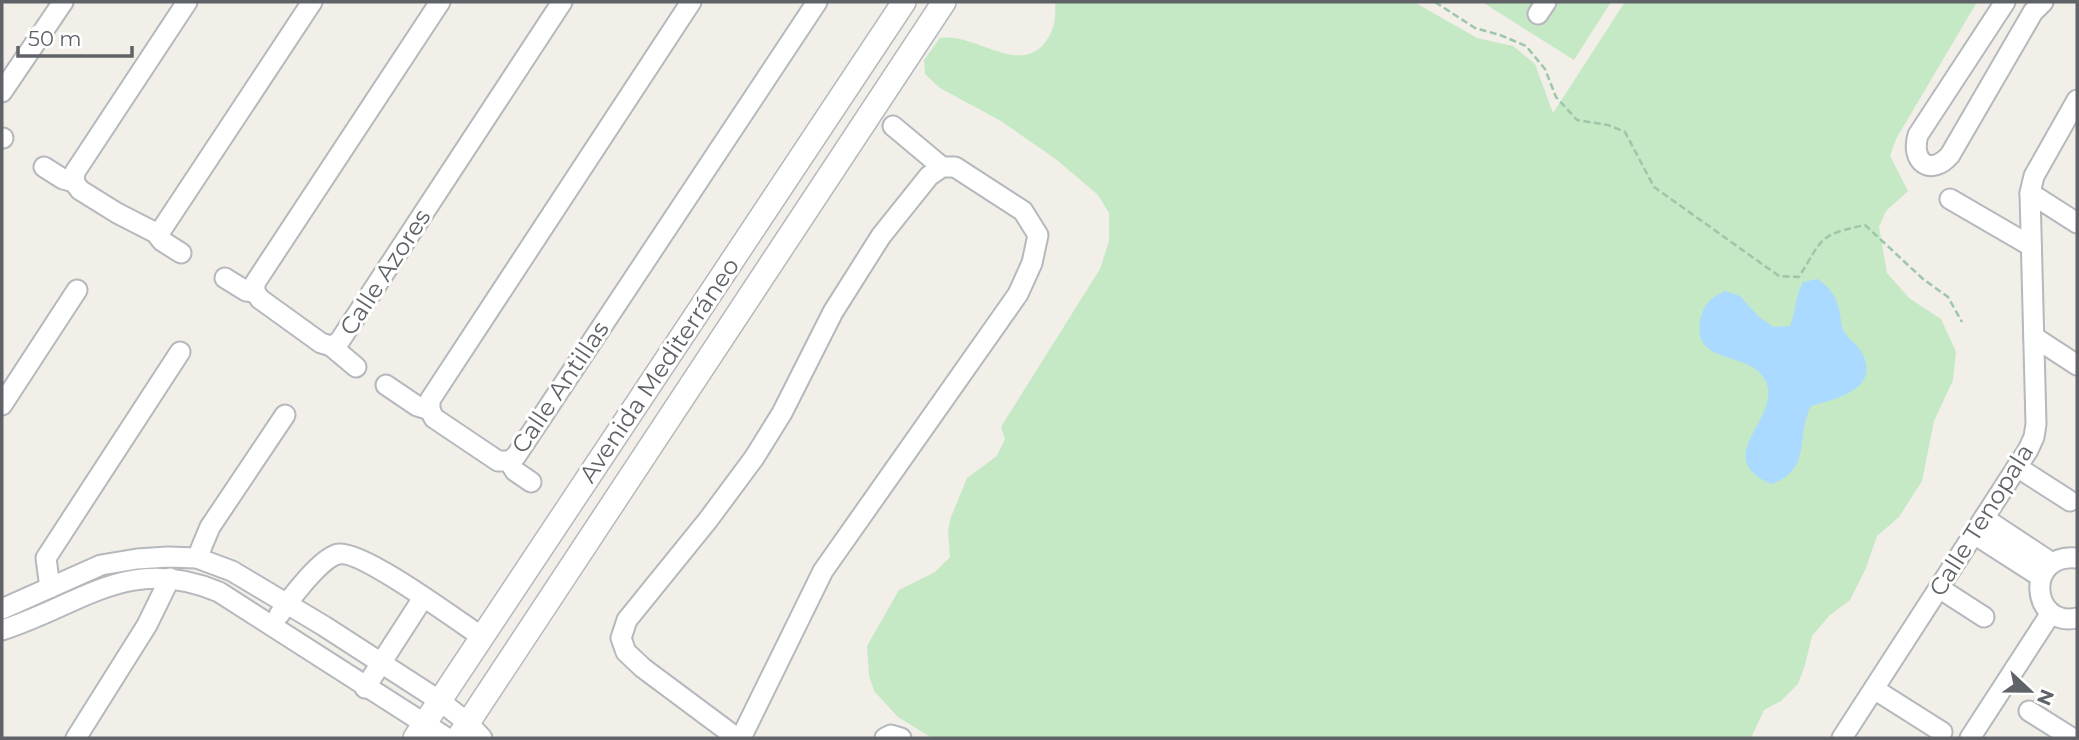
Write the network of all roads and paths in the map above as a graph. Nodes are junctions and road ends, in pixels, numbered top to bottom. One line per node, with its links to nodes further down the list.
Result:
1 (63, 2): 14 (street)
2 (187, 2): 19 (street)
3 (312, 2): 23 (street)
4 (440, 2): 28 (street)
5 (562, 2): 31 (street, Calle Azores)
6 (691, 2): 37 (street)
7 (817, 2): 39 (street, Calle Antillas)
8 (904, 2): 59 (street, Avenida Mediterráneo)
9 (944, 2): 69 (street, Avenida Mediterráneo)
10 (1435, 2): 29 (path)
11 (2043, 2): 13 (street)
12 (2004, 3): 13 (street); 13 (street)
13 (2028, 22)
14 (2, 92)
15 (2077, 100): 20 (street, Calle Tenopala)
16 (893, 127): 18 (street)
17 (44, 167): 19 (street)
18 (943, 167): 67 (street); 72 (street)
19 (74, 182): 23 (street)
20 (2030, 193): 22 (street); 24 (street, Calle Tenopala)
21 (1950, 199): 24 (street)
22 (2077, 223)
23 (156, 233): 25 (street)
24 (2031, 247): 30 (street, Calle Tenopala)
25 (181, 253)
26 (225, 278): 28 (street, Calle Azores)
27 (77, 290): 36 (street)
28 (255, 292): 31 (street, Calle Azores)
29 (1962, 322)
30 (2034, 337): 33 (street); 40 (street, Calle Tenopala)
31 (331, 346): 34 (street)
32 (180, 352): 49 (street)
33 (2077, 365)
34 (356, 367)
35 (386, 385): 37 (street, Calle Antillas)
36 (2, 405)
37 (430, 410): 39 (street, Calle Antillas)
38 (285, 415): 44 (street)
39 (509, 461): 41 (street)
40 (2017, 467): 42 (street); 43 (street, Calle Tenopala)
41 (531, 482)
42 (2070, 501)
43 (1979, 526): 46 (street); 48 (street, Calle Tenopala)
44 (197, 558): 49 (street); 51 (street)
45 (2077, 558): 46 (street)
46 (2046, 570): 53 (street)
47 (170, 578): 57 (street); 58 (street); 70 (street)
48 (1939, 588): 54 (street); 63 (street, Calle Tenopala)
49 (50, 589): 52 (street)
50 (423, 598): 51 (street); 59 (street); 61 (street)
51 (286, 604): 56 (street); 57 (street)
52 (2, 609)
53 (2051, 613): 55 (street); 76 (street)
54 (1984, 617)
55 (2077, 618)
56 (324, 626): 60 (street); 61 (street)
57 (271, 627): 60 (street)
58 (2, 630)
59 (482, 637): 64 (street, Avenida Mediterráneo)
60 (308, 651): 62 (street)
61 (381, 664): 62 (street); 64 (street)
62 (365, 688): 66 (street)
63 (1874, 689): 68 (street); 75 (street, Calle Tenopala)
64 (440, 701): 66 (street, Avenida Mediterráneo); 69 (street)
65 (2029, 711): 77 (street)
66 (419, 731): 71 (street)
67 (712, 731): 72 (street)
68 (1942, 732)
69 (470, 733)
70 (76, 738)
71 (447, 738)
72 (739, 738)
73 (885, 738): 74 (street)
74 (901, 738)
75 (1842, 738)
76 (1970, 738)
77 (2072, 738)

